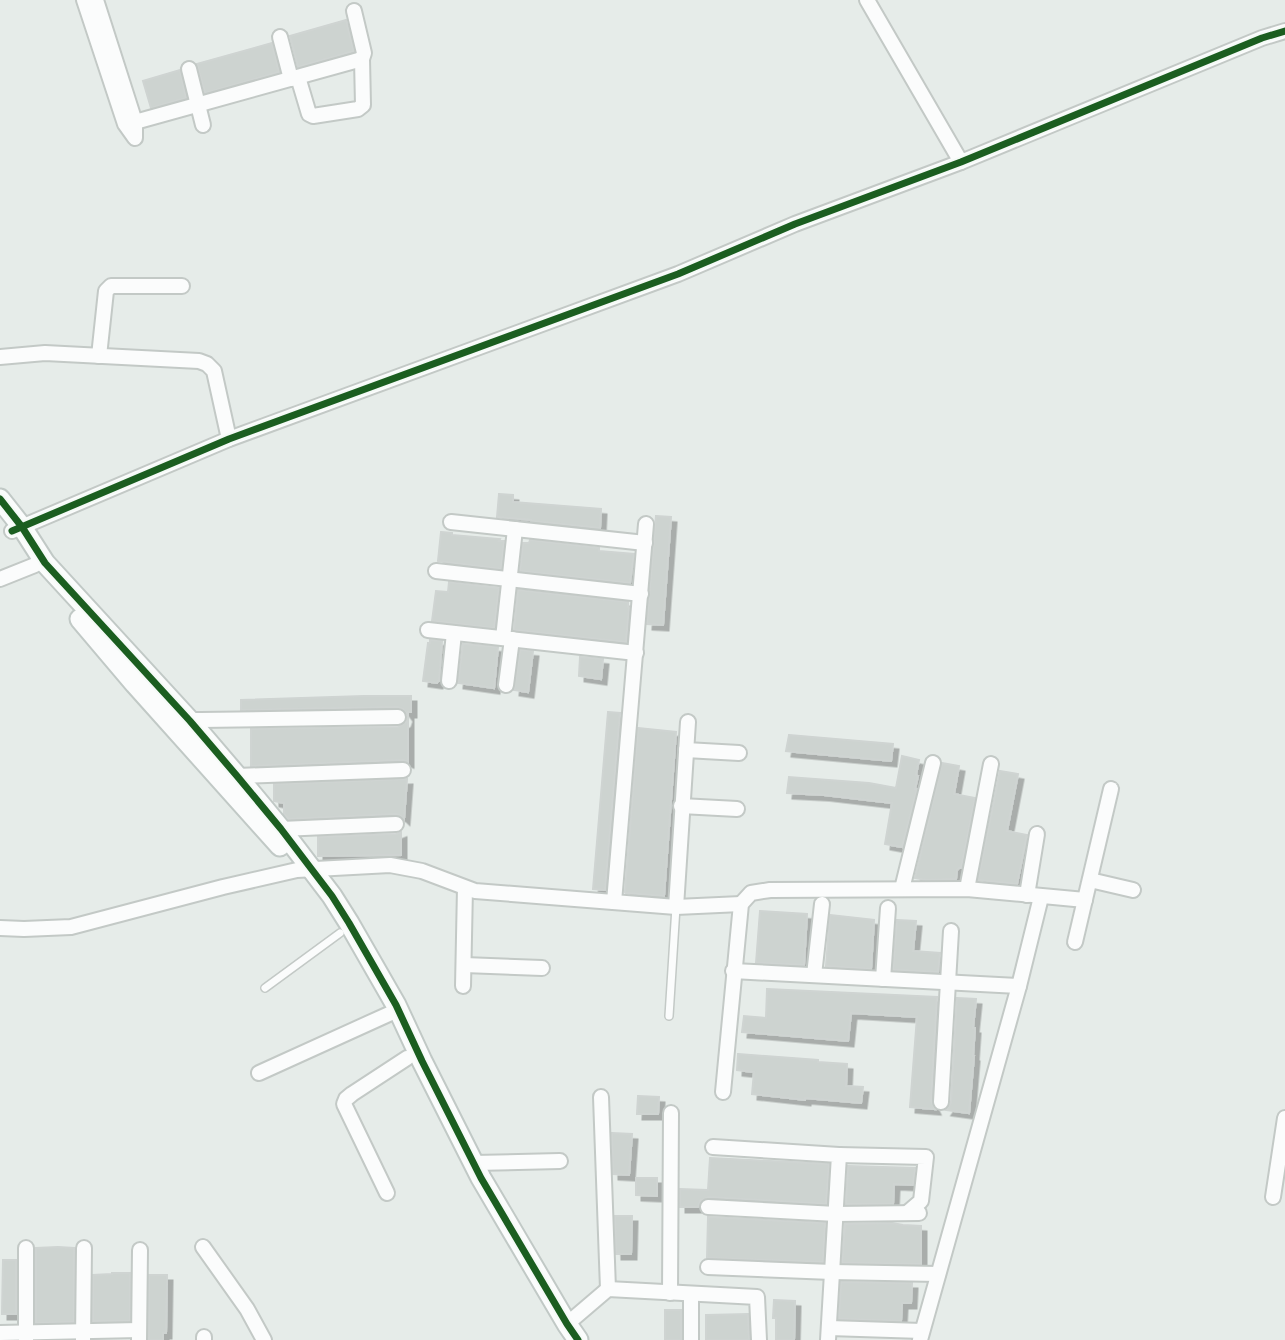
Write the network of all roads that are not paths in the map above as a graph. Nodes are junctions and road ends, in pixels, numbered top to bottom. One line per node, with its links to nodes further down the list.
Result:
1 (84, 0): 11 (street)
2 (96, 0): 11 (street)
3 (867, 0): 13 (street)
4 (354, 11): 7 (street)
5 (1285, 32): 13 (street)
6 (280, 37): 9 (street)
7 (362, 60): 9 (street); 9 (street)
8 (189, 69): 10 (street)
9 (294, 78): 10 (street)
10 (198, 104): 11 (street); 12 (street)
11 (135, 122)
12 (203, 125)
13 (961, 162): 17 (street)
14 (182, 286): 15 (street)
15 (99, 356): 16 (street); 17 (street)
16 (0, 357)
17 (229, 439): 21 (street)
18 (0, 499): 21 (street)
19 (451, 522): 22 (street)
20 (646, 524): 23 (street)
21 (12, 525): 24 (street); 37 (street)
22 (514, 529): 23 (street); 27 (street)
23 (645, 543): 28 (street)
24 (36, 565): 26 (street); 37 (street)
25 (436, 571): 27 (street)
26 (0, 579)
27 (510, 579): 28 (street); 31 (street)
28 (640, 594): 32 (street)
29 (428, 629): 30 (street)
30 (454, 633): 31 (street); 33 (street)
31 (508, 639): 32 (street); 34 (street)
32 (636, 653): 58 (street)
33 (449, 681)
34 (506, 685)
35 (398, 717): 37 (street)
36 (688, 722): 38 (street)
37 (183, 727): 43 (street); 50 (street)
38 (686, 750): 39 (street); 45 (street)
39 (739, 753)
40 (933, 762): 53 (street)
41 (991, 764): 54 (street)
42 (403, 771): 43 (street)
43 (237, 776): 48 (street)
44 (1111, 789): 51 (street)
45 (681, 806): 46 (street); 61 (street)
46 (737, 809)
47 (396, 824): 48 (street)
48 (281, 829): 50 (street)
49 (1037, 834): 56 (street)
50 (304, 870): 52 (street); 63 (street); 65 (street); 88 (street)
51 (1090, 880): 55 (street); 57 (street)
52 (466, 888): 58 (street); 67 (street)
53 (902, 889): 54 (street); 59 (street)
54 (967, 889): 56 (street)
55 (1133, 890)
56 (1038, 896): 57 (street); 74 (street)
57 (1085, 900): 66 (street)
58 (614, 902): 61 (street)
59 (741, 904): 61 (street); 69 (street)
60 (822, 904): 70 (street)
61 (676, 907): 77 (lane)
62 (888, 908): 71 (street)
63 (0, 928)
64 (951, 931): 72 (street)
65 (340, 933): 75 (lane); 76 (street)
66 (1075, 942)
67 (464, 965): 68 (street); 73 (street)
68 (542, 968)
69 (733, 971): 70 (street); 80 (street)
70 (814, 975): 71 (street)
71 (883, 979): 72 (street)
72 (949, 982): 74 (street); 82 (street)
73 (463, 986)
74 (1019, 986): 99 (street)
75 (265, 988)
76 (388, 1014): 78 (street); 79 (street)
77 (668, 1016)
78 (407, 1058): 89 (street); 109 (street)
79 (259, 1073)
80 (723, 1092)
81 (601, 1097): 100 (street)
82 (941, 1102)
83 (671, 1113): 101 (street)
84 (1284, 1125): 90 (street)
85 (713, 1147): 86 (street)
86 (839, 1154): 92 (street); 92 (street)
87 (560, 1161): 88 (street)
88 (474, 1163): 109 (street)
89 (387, 1193)
90 (1273, 1197)
91 (708, 1207): 92 (street)
92 (836, 1214): 98 (street)
93 (203, 1247): 110 (street)
94 (26, 1248): 106 (street)
95 (84, 1248): 107 (street)
96 (140, 1251): 105 (street)
97 (708, 1267): 98 (street)
98 (832, 1272): 99 (street); 104 (street)
99 (938, 1274): 108 (street)
100 (608, 1289): 101 (street); 109 (street)
101 (670, 1293): 102 (street)
102 (691, 1294): 111 (street); 112 (street)
103 (0, 1333): 106 (street)
104 (829, 1334): 108 (street)
105 (139, 1335): 107 (street)
106 (26, 1336): 107 (street)
107 (83, 1336)
108 (921, 1336)
109 (573, 1337)
110 (264, 1340)
111 (691, 1340)
112 (758, 1340)

